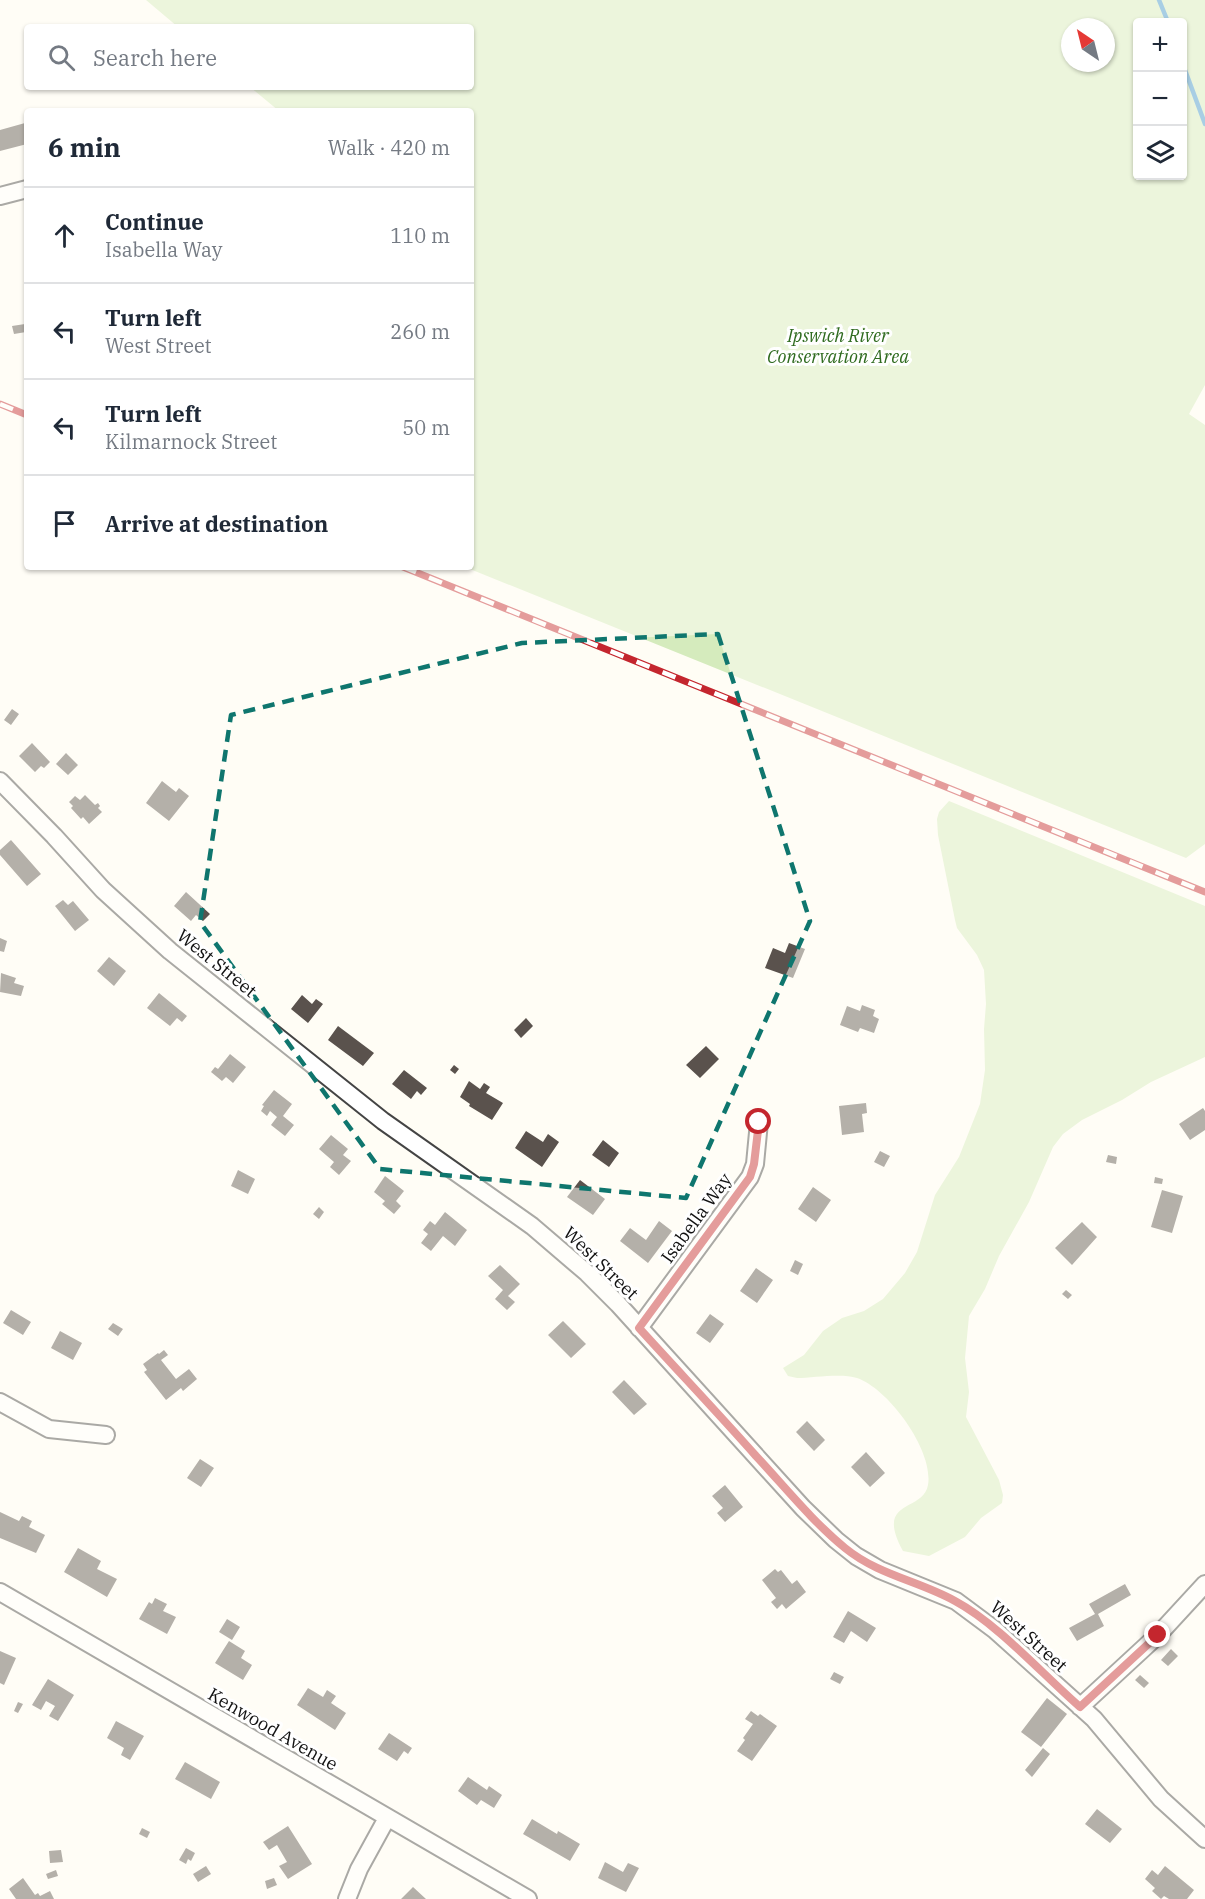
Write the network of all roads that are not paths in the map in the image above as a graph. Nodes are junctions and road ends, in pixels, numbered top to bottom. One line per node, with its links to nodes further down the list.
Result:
1 (24, 190): 2 (street)
2 (0, 196)
3 (0, 781): 5 (street, West Street)
4 (759, 1122): 5 (street, Isabella Way)
5 (639, 1328): 10 (street, West Street)
6 (0, 1402): 7 (street)
7 (106, 1435)
8 (1205, 1584): 10 (street)
9 (0, 1592): 11 (street, Kenwood Avenue)
10 (1080, 1707): 12 (street, West Street)
11 (387, 1818): 13 (street); 14 (street, Kenwood Avenue)
12 (1205, 1839)
13 (347, 1899)
14 (528, 1899)

